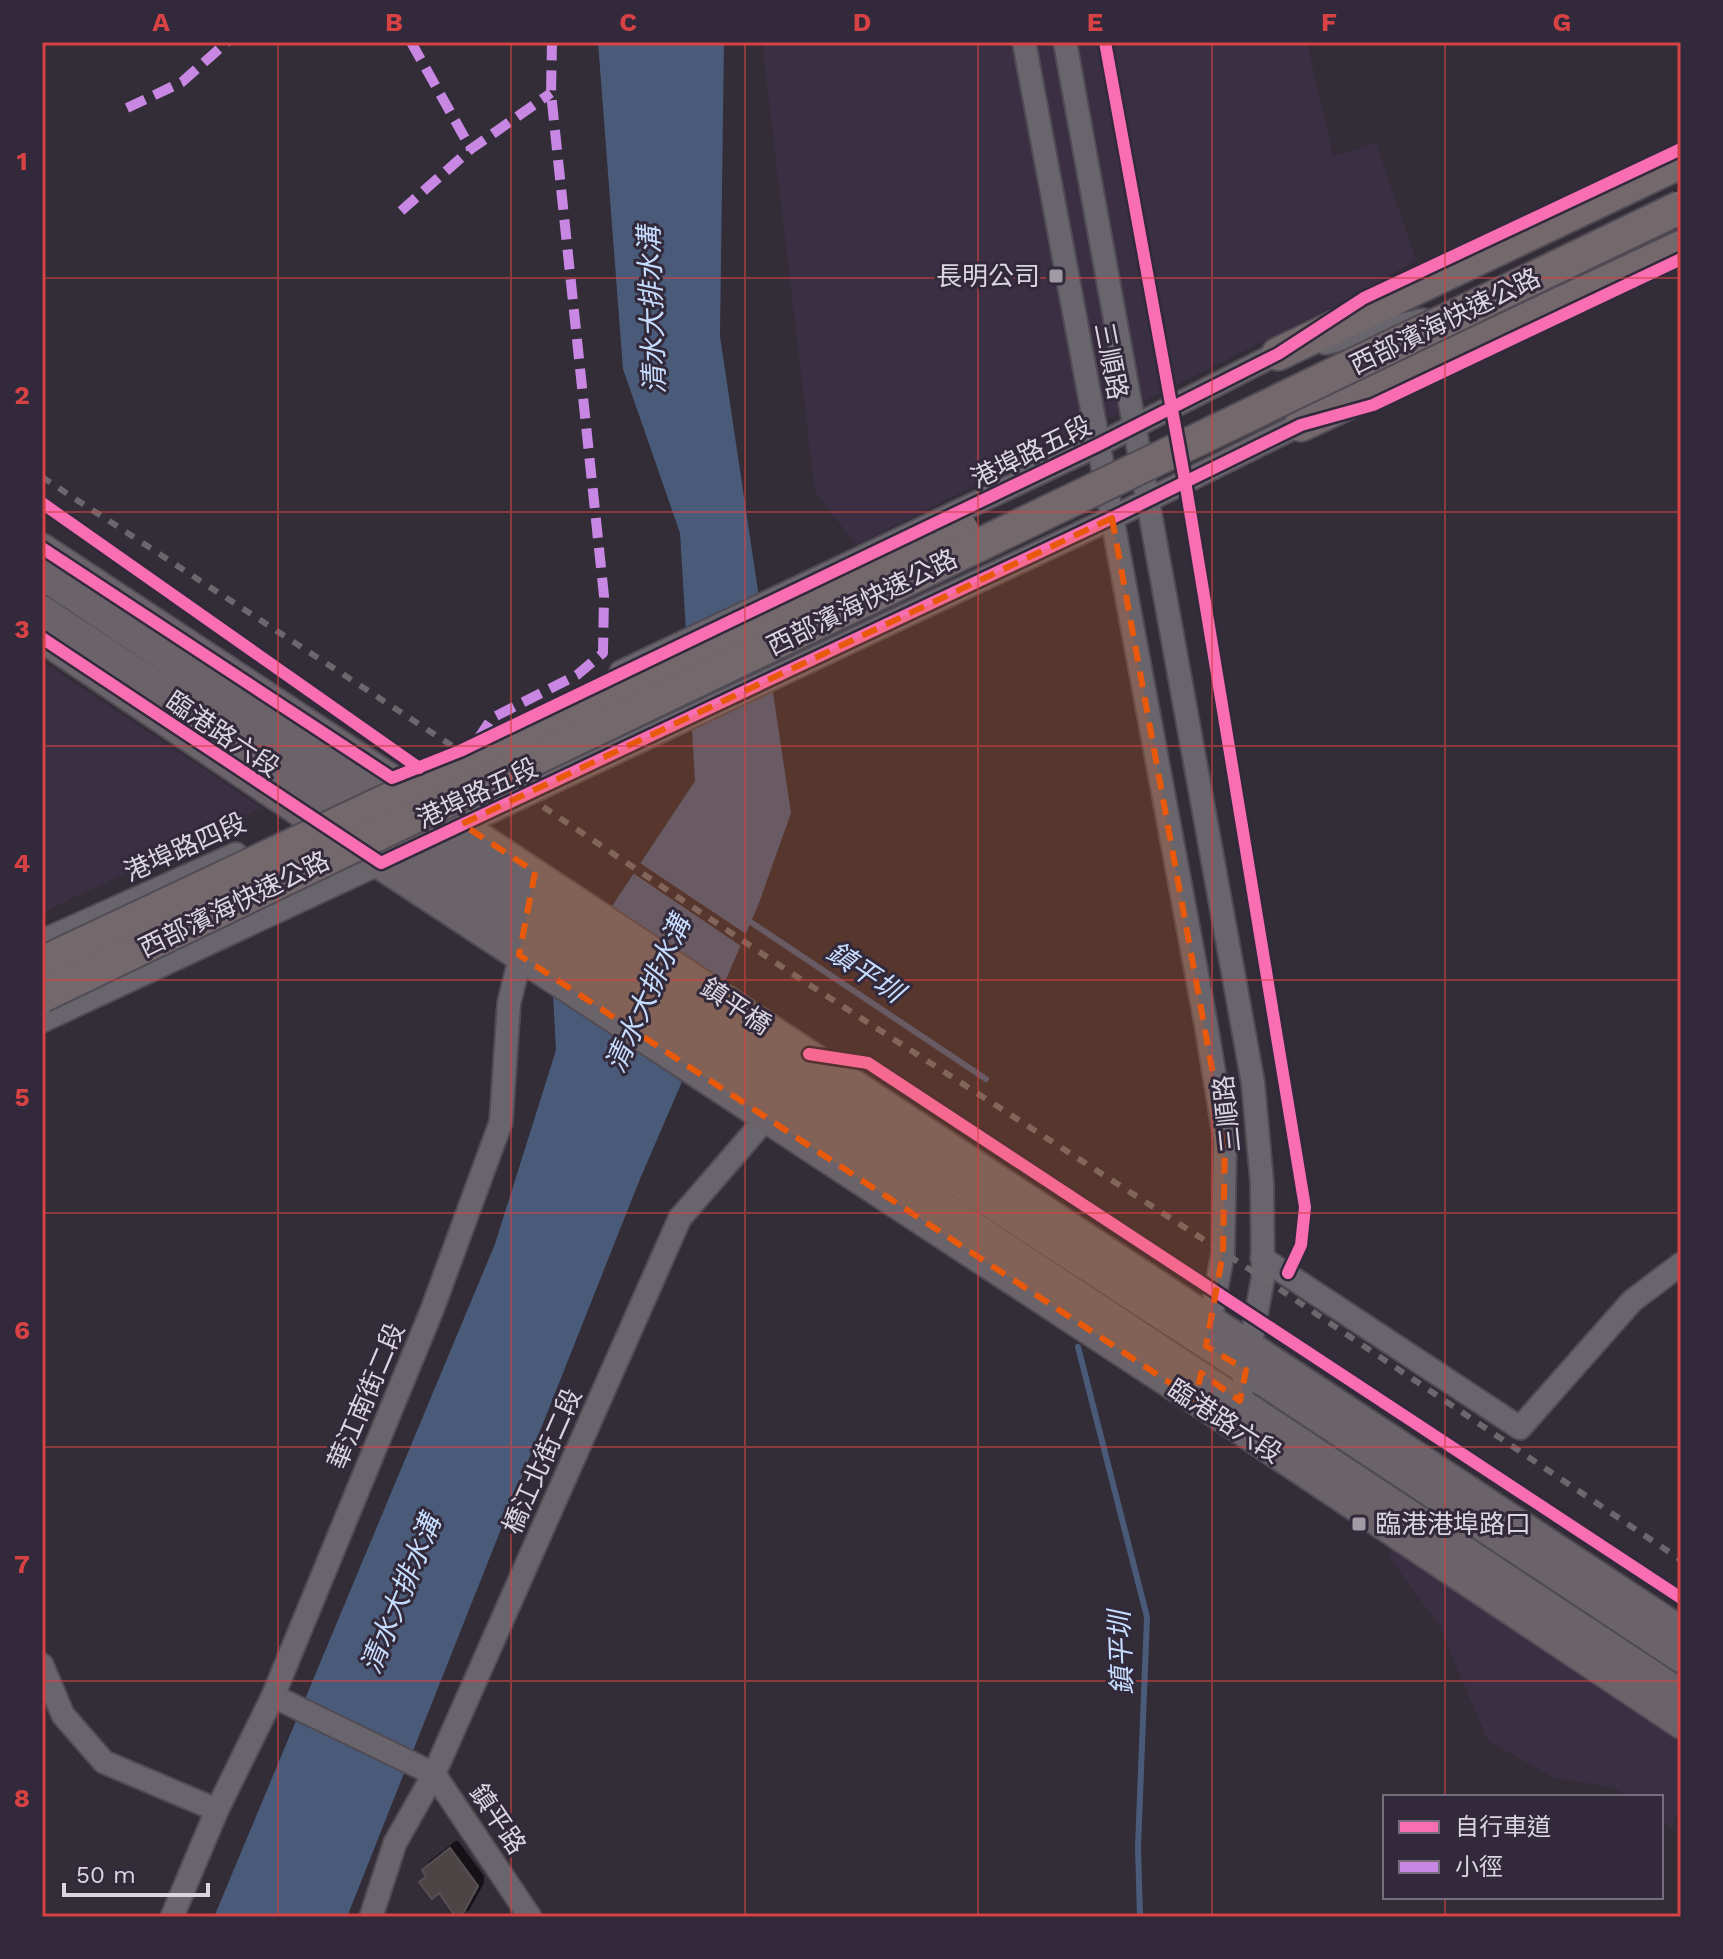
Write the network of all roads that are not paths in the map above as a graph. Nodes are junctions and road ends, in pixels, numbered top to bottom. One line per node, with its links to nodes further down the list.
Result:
1 (1024, 42): 14 (street, 三順路)
2 (1065, 42): 13 (street, 三順路)
3 (1681, 149): 11 (street, 港埠路五段)
4 (1681, 162): 11 (highway)
5 (1681, 189): 32 (highway, 西部濱海快速公路, bridge)
6 (1681, 207): 33 (highway, 西部濱海快速公路, bridge)
7 (1681, 214): 10 (street, 港埠路五段)
8 (1681, 247): 12 (highway)
9 (1681, 259): 12 (street, 港埠路五段)
10 (1510, 299): 11 (street, 港埠路五段); 12 (street, 港埠路五段)
11 (1278, 354): 13 (street, 港埠路五段)
12 (1301, 425): 15 (street, 港埠路五段)
13 (1134, 426): 14 (street, 港埠路五段); 15 (street, 三順路)
14 (1098, 445): 16 (street, 三順路); 21 (street, 港埠路五段)
15 (1147, 499): 16 (street, 港埠路五段); 37 (street, 三順路)
16 (1112, 518): 25 (street, 港埠路五段); 40 (street, 三順路)
17 (42, 548): 21 (main road)
18 (42, 575): 22 (main road, 臨港路六段)
19 (42, 610): 23 (main road, 臨港路六段)
20 (42, 638): 24 (main road, 臨港路六段)
21 (392, 778): 22 (street, 港埠路四段); 25 (main road)
22 (365, 792): 23 (street, 港埠路四段); 26 (main road, 臨港路六段)
23 (339, 806): 24 (street, 港埠路四段); 27 (main road, 臨港路六段)
24 (312, 820): 28 (main road, 臨港路六段); 31 (street, 港埠路四段)
25 (462, 824): 26 (street, 港埠路五段); 29 (main road)
26 (435, 838): 27 (street, 港埠路五段); 30 (main road, 臨港路六段)
27 (408, 849): 28 (street, 港埠路五段); 30 (main road, 臨港路六段)
28 (381, 863): 30 (main road, 臨港路六段); 34 (street)
29 (543, 877): 30 (street, 華江南街二段); 35 (main road, 鎮平橋)
30 (526, 930): 35 (main road, 鎮平橋); 36 (main road, 鎮平橋); 46 (street, 華江南街二段)
31 (42, 941)
32 (42, 963)
33 (42, 996)
34 (42, 1021)
35 (803, 1066): 36 (street, 橋江北街二段); 40 (main road, 臨港路六段)
36 (774, 1111): 40 (main road, 臨港路六段); 48 (street, 橋江北街二段)
37 (1262, 1258): 38 (street); 39 (street, 三順路)
38 (1681, 1264)
39 (1248, 1358): 40 (main road, 臨港路六段); 41 (street, 三順路); 42 (main road, 臨港路六段); 43 (main road, 臨港路六段)
40 (1203, 1360): 41 (main road, 臨港路六段)
41 (1238, 1413): 45 (main road, 臨港路六段); 47 (main road, 臨港路六段)
42 (1681, 1631)
43 (1681, 1658)
44 (42, 1665): 49 (street)
45 (1681, 1694)
46 (280, 1700): 48 (street, 鎮平路); 49 (street, 華江南街二段)
47 (1681, 1724)
48 (434, 1774): 51 (street, 橋江北街二段); 52 (street, 鎮平路)
49 (217, 1810): 50 (street, 華江南街二段)
50 (172, 1917)
51 (371, 1917)
52 (530, 1917)

